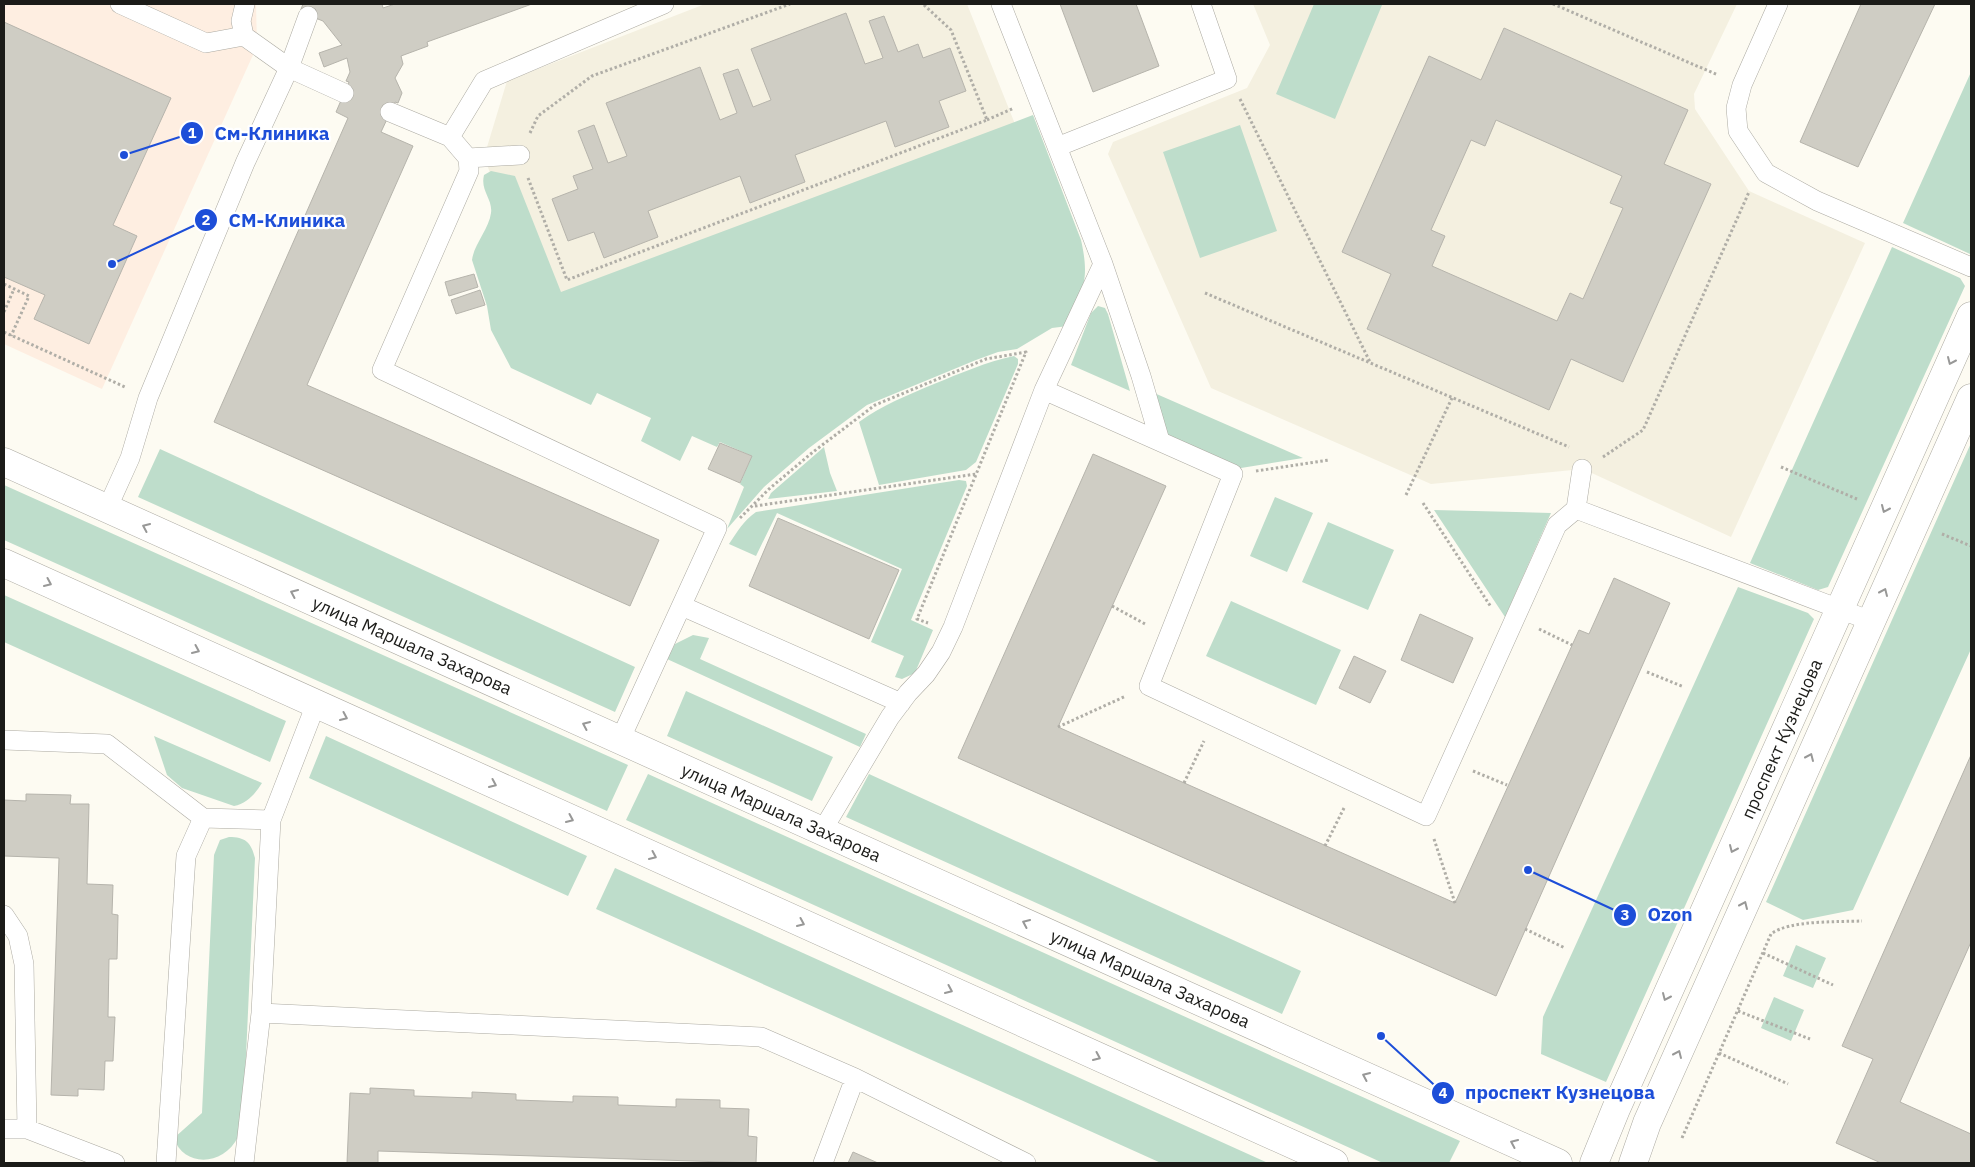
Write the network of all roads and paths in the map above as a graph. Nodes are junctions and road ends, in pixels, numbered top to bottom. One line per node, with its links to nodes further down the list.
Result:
1 (120, 4): 11 (lane)
2 (245, 4): 11 (lane)
3 (664, 4): 19 (lane)
4 (790, 4): 21 (path)
5 (923, 4): 18 (path)
6 (1001, 4): 20 (lane)
7 (1201, 4): 13 (lane)
8 (1553, 4): 14 (path)
9 (1778, 4): 14 (lane)
10 (308, 16): 12 (lane)
11 (244, 36): 12 (lane)
12 (289, 68): 15 (lane); 35 (lane)
13 (1227, 79): 20 (lane); 33 (path)
14 (1742, 85): 25 (lane)
15 (344, 93)
16 (1009, 110): 18 (path)
17 (390, 112): 19 (lane)
18 (988, 120): 21 (path)
19 (450, 138): 22 (lane)
20 (1057, 147): 24 (lane)
21 (520, 155): 22 (lane)
22 (468, 158): 53 (lane)
23 (1750, 191): 41 (path)
24 (1103, 264): 34 (lane); 38 (lane)
25 (1971, 267)
26 (4, 284): 27 (path)
27 (14, 289): 29 (path); 32 (path)
28 (1205, 294): 33 (path)
29 (4, 312)
30 (1971, 316): 59 (street, проспект Кузнецова, one-way to 59)
31 (4, 332): 32 (path)
32 (11, 336): 35 (path)
33 (1370, 363): 36 (path)
34 (1044, 390): 38 (lane); 68 (lane)
35 (148, 398): 51 (lane)
36 (1452, 398): 39 (path); 47 (path)
37 (1971, 398): 61 (street, проспект Кузнецова, one-way to 37)
38 (1160, 441): 46 (lane)
39 (1572, 448)
40 (1329, 460): 46 (path)
41 (1599, 460)
42 (4, 462): 51 (street, улица Маршала Захарова)
43 (1782, 467): 48 (path)
44 (1582, 470): 52 (lane)
45 (976, 474): 50 (path); 50 (path); 62 (path)
46 (1234, 474): 63 (lane)
47 (1406, 495)
48 (1858, 499)
49 (1423, 502): 60 (path)
50 (754, 506): 53 (path)
51 (106, 509): 73 (street, улица Маршала Захарова, one-way to 51)
52 (1576, 509): 59 (lane); 60 (lane)
53 (715, 534): 57 (lane)
54 (1940, 534): 55 (path)
55 (1971, 546)
56 (4, 563): 69 (street, one-way to 69)
57 (682, 606): 68 (lane); 73 (lane)
58 (1112, 606): 63 (path)
59 (1840, 608): 61 (lane); 106 (street, проспект Кузнецова, one-way to 106)
60 (1515, 618): 64 (path); 74 (lane)
61 (1871, 621): 107 (street, проспект Кузнецова, one-way to 61)
62 (932, 625)
63 (1169, 636): 66 (lane)
64 (1572, 645)
65 (1648, 672): 67 (path)
66 (1149, 686): 70 (lane); 71 (path)
67 (1684, 687)
68 (900, 703): 81 (lane)
69 (316, 704): 80 (lane); 104 (street, one-way to 104)
70 (1215, 717): 75 (path); 76 (lane)
71 (1058, 727)
72 (4, 740): 79 (lane)
73 (620, 740): 81 (street, улица Маршала Захарова)
74 (1450, 762): 77 (path); 78 (lane)
75 (1184, 783)
76 (1356, 784): 78 (lane); 82 (path)
77 (1507, 785)
78 (1426, 816): 83 (path)
79 (204, 818): 80 (lane); 100 (lane)
80 (271, 820): 91 (lane)
81 (822, 831): 105 (street, улица Маршала Захарова, one-way to 81)
82 (1325, 846)
83 (1455, 903)
84 (4, 916): 97 (lane)
85 (1862, 921): 88 (path)
86 (1525, 929): 87 (path)
87 (1565, 948)
88 (1763, 953): 89 (path); 90 (path)
89 (1833, 985)
90 (1738, 1010): 92 (path); 93 (path)
91 (261, 1013): 94 (lane); 101 (lane)
92 (1810, 1039)
93 (1719, 1052): 95 (path); 98 (path)
94 (854, 1078): 102 (lane); 103 (lane)
95 (1788, 1084)
96 (4, 1129): 97 (lane)
97 (27, 1129): 99 (lane)
98 (1682, 1138)
99 (115, 1163)
100 (166, 1163)
101 (244, 1163)
102 (823, 1163)
103 (1026, 1163)
104 (1334, 1163)
105 (1558, 1163)
106 (1594, 1163)
107 (1633, 1163)

